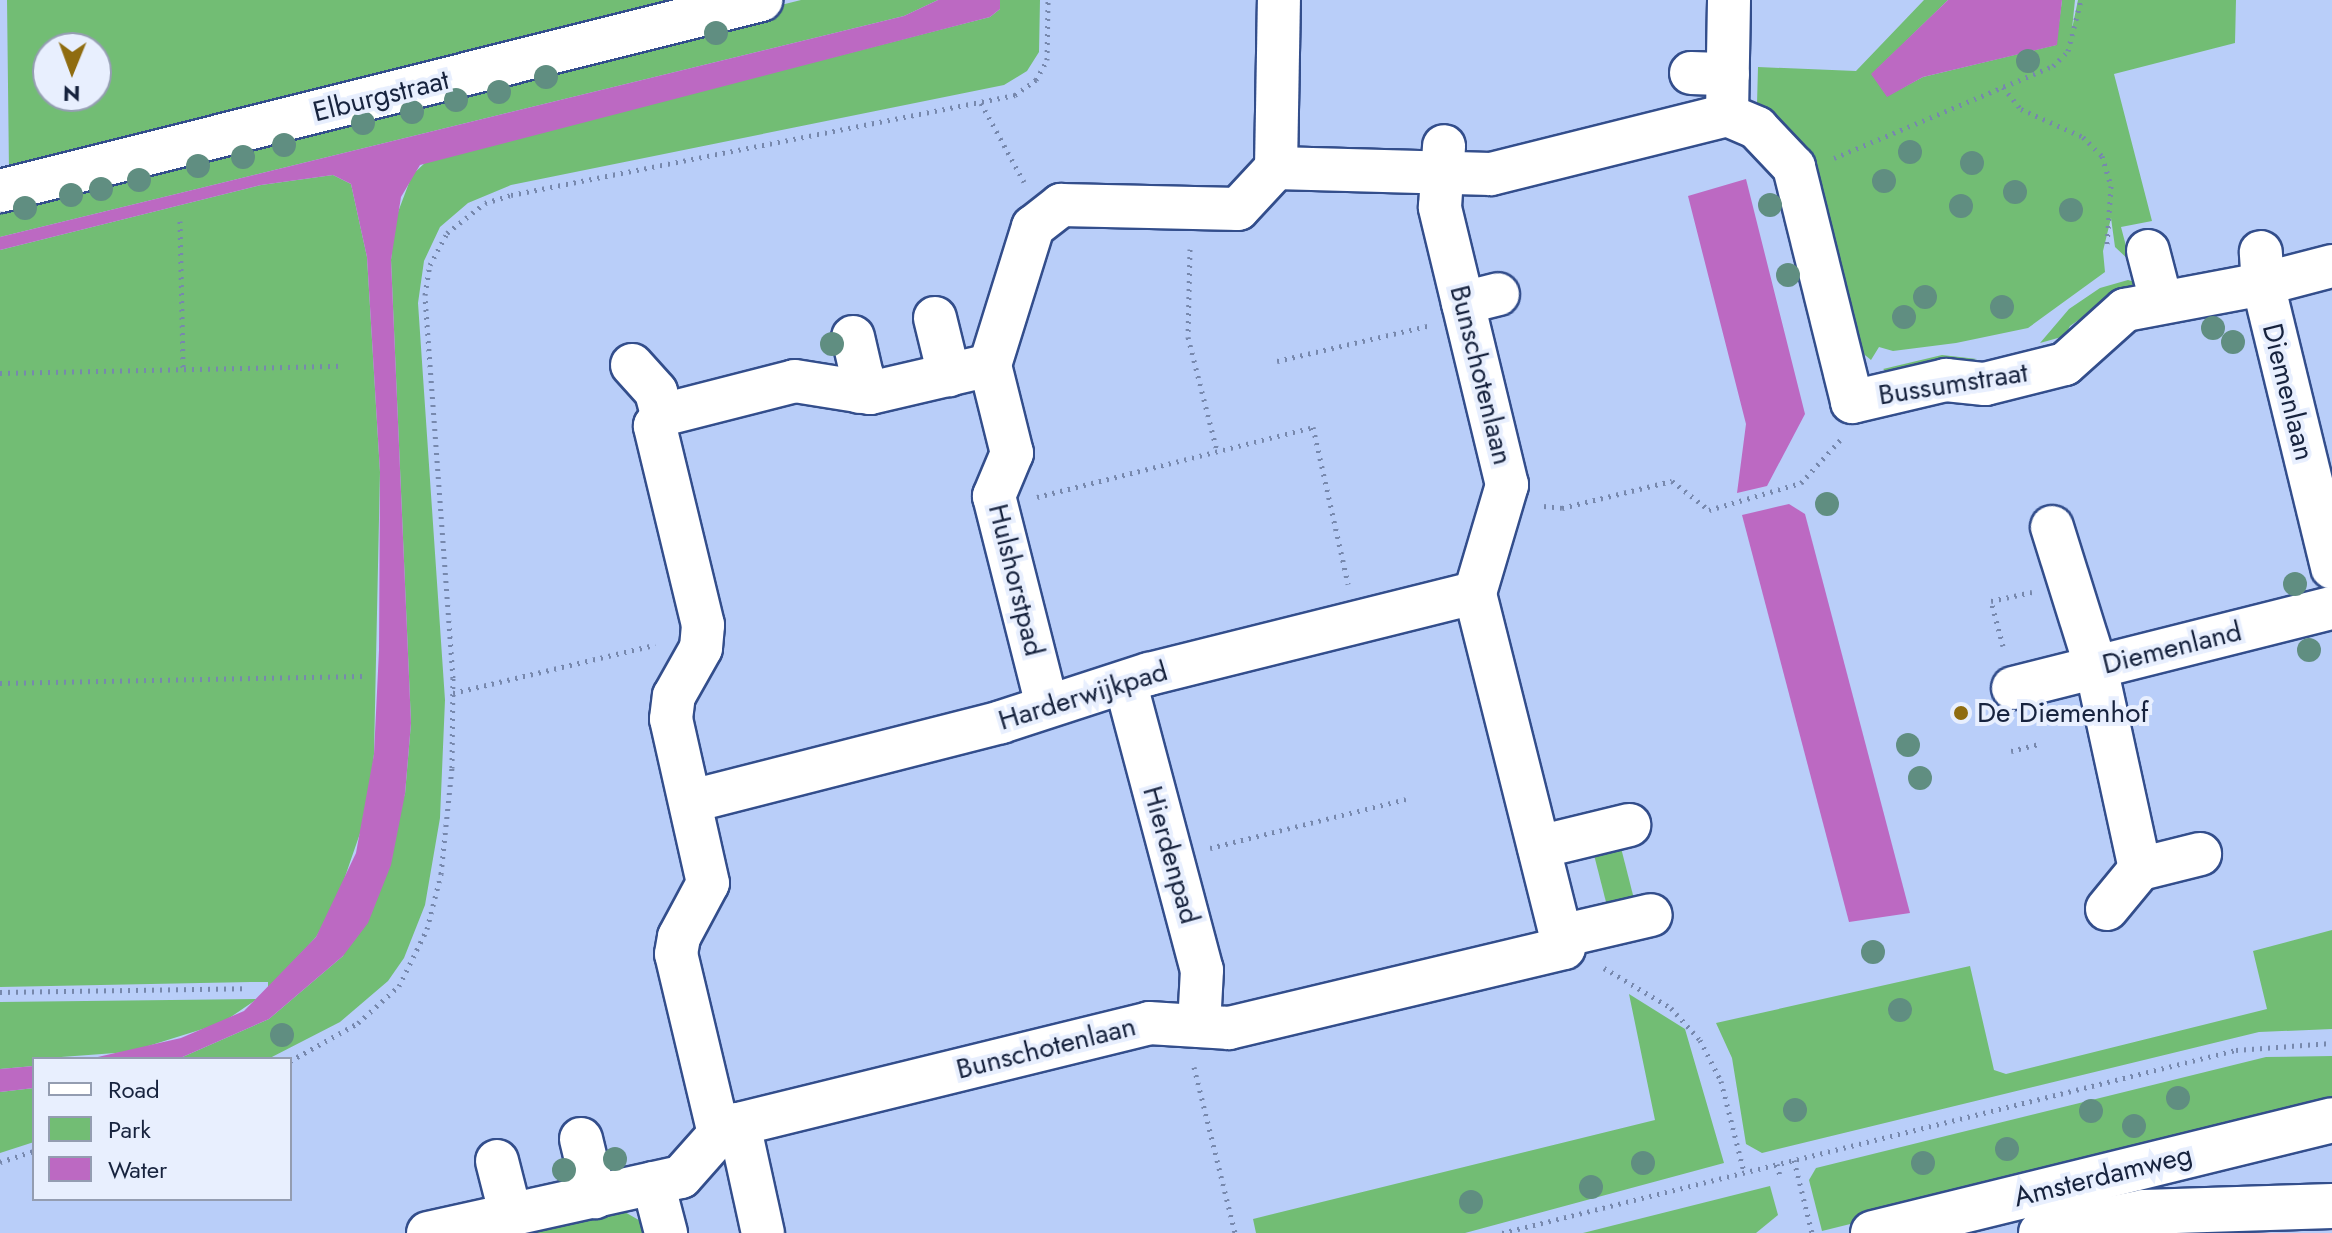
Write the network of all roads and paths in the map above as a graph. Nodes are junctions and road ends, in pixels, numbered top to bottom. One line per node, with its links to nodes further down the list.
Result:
1 (761, 0): 13 (street, Elburgstraat)
2 (1048, 0): 7 (path)
3 (1279, 0): 11 (street)
4 (1729, 0): 8 (street)
5 (2081, 0): 6 (path)
6 (2003, 87): 10 (path); 17 (path)
7 (981, 103): 14 (path); 49 (path)
8 (1727, 115): 9 (street); 20 (street, Bussumstraat)
9 (1442, 160): 11 (street); 21 (street, Bunschotenlaan)
10 (1819, 161)
11 (1276, 168): 26 (street)
12 (0, 178): 13 (street, Elburgstraat)
13 (0, 191)
14 (1030, 193)
15 (180, 221): 28 (path)
16 (1190, 242): 34 (path)
17 (2129, 252): 20 (street)
18 (2275, 265): 19 (street); 20 (street, Bussumstraat); 39 (street, Diemenlaan)
19 (2332, 266)
20 (2161, 301)
21 (1465, 307): 24 (path); 40 (street, Bunschotenlaan)
22 (935, 318): 30 (street)
23 (853, 337): 31 (street)
24 (1277, 361)
25 (632, 365): 32 (street)
26 (990, 365): 30 (street); 50 (street, Hulshorstpad)
27 (342, 366): 28 (path)
28 (183, 370): 29 (path)
29 (0, 373)
30 (949, 375): 31 (street)
31 (859, 392): 32 (street)
32 (662, 415): 53 (street)
33 (1844, 436): 36 (path)
34 (1217, 452): 35 (path); 38 (path)
35 (1028, 500)
36 (1534, 503)
37 (2052, 527): 44 (street)
38 (1348, 568)
39 (2332, 568)
40 (1475, 593): 48 (street, Harderwijkpad); 56 (street)
41 (2020, 594): 45 (path)
42 (2332, 608): 44 (street, Diemenland)
43 (664, 643): 49 (path)
44 (2096, 667): 45 (street, Diemenland); 59 (street)
45 (2013, 672)
46 (364, 676): 47 (path)
47 (0, 683)
48 (1126, 685): 50 (street, Harderwijkpad); 67 (street, Hierdenpad)
49 (453, 693): 69 (path)
50 (1047, 705): 53 (street, Harderwijkpad)
51 (2040, 744): 52 (path)
52 (2011, 751)
53 (680, 795): 71 (street)
54 (1406, 799): 57 (path)
55 (1629, 825): 56 (street)
56 (1539, 847): 62 (street)
57 (1213, 848)
58 (2200, 854): 59 (street)
59 (2140, 869): 60 (street)
60 (2107, 909)
61 (1651, 915): 62 (street, Bunschotenlaan)
62 (1569, 947): 66 (path); 67 (street, Bunschotenlaan)
63 (246, 988): 64 (path)
64 (0, 992)
65 (1665, 994): 66 (path)
66 (1661, 1001): 78 (path)
67 (1197, 1040): 71 (street, Bunschotenlaan); 87 (path)
68 (2332, 1043): 74 (path)
69 (292, 1060)
70 (2332, 1120): 90 (main road, Amsterdamweg)
71 (729, 1129): 80 (street); 86 (street)
72 (581, 1139): 81 (street)
73 (32, 1152): 76 (path)
74 (1794, 1160): 77 (path); 89 (path)
75 (497, 1161): 83 (street)
76 (0, 1162)
77 (1777, 1164): 78 (path); 79 (path)
78 (1744, 1172): 88 (path)
79 (1780, 1176)
80 (653, 1183): 81 (street); 85 (street)
81 (595, 1197): 83 (street)
82 (2332, 1206): 91 (main road, Amsterdamweg)
83 (510, 1212): 84 (street)
84 (428, 1233)
85 (666, 1233)
86 (763, 1233)
87 (1235, 1233)
88 (1502, 1233)
89 (1812, 1233)
90 (1873, 1233)
91 (2041, 1233)

